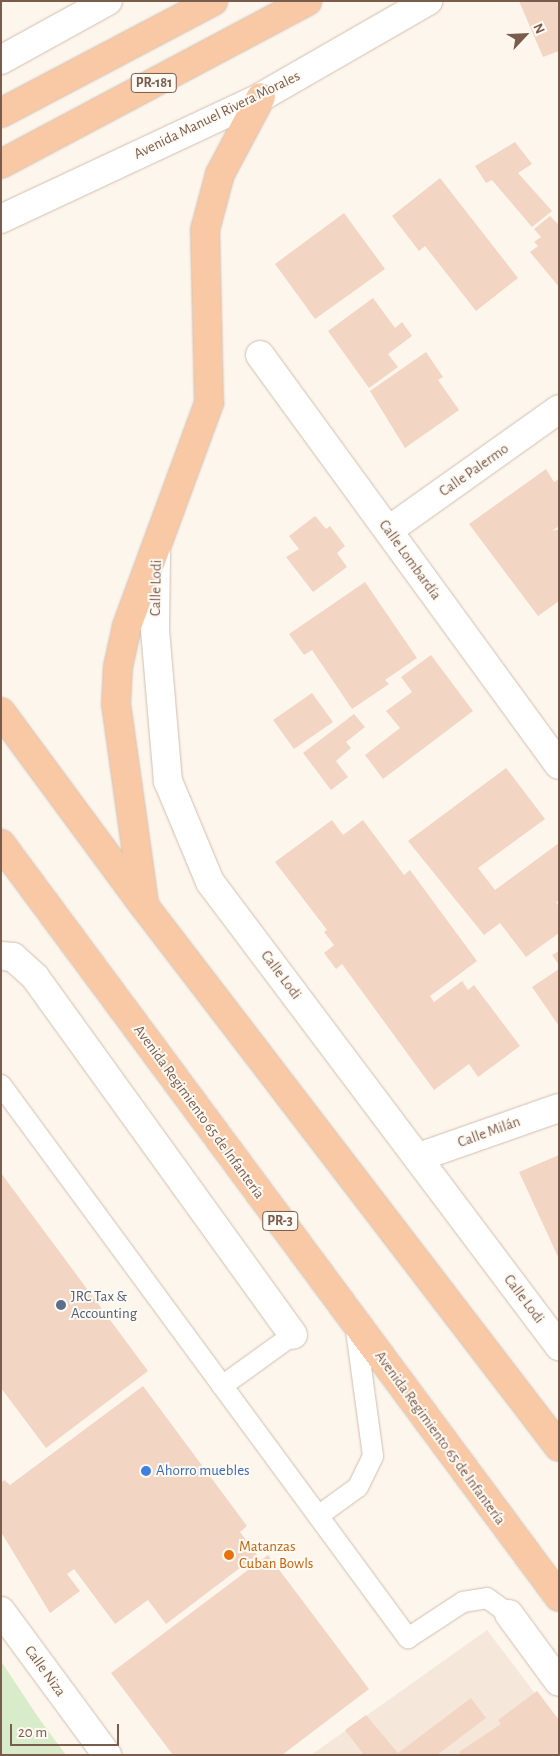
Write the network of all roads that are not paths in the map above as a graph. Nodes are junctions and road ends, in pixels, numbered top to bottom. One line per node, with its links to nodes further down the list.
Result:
1 (108, 1): 5 (street)
2 (213, 1): 7 (highway)
3 (307, 1): 8 (highway, PR-181)
4 (428, 1): 6 (street, Avenida Manuel Rivera Morales)
5 (4, 52)
6 (261, 97): 9 (street, Avenida Manuel Rivera Morales); 13 (highway)
7 (1, 113)
8 (1, 164)
9 (1, 219)
10 (260, 355): 12 (street, Calle Lombardía)
11 (559, 409): 12 (street, Calle Palermo)
12 (389, 530): 15 (street, Calle Lombardía)
13 (156, 545): 17 (highway); 21 (street, Calle Lodi)
14 (1, 712): 17 (highway)
15 (559, 765)
16 (1, 844): 22 (highway, Avenida Regimiento 65 de Infantería / PR-3)
17 (145, 907): 26 (highway)
18 (1, 956): 23 (street)
19 (1, 1085): 25 (lane)
20 (559, 1108): 21 (street, Calle Milán)
21 (419, 1157): 24 (street, Calle Lodi)
22 (355, 1322): 27 (lane); 28 (highway, Avenida Regimiento 65 de Infantería / PR-3)
23 (293, 1335): 25 (lane)
24 (559, 1346)
25 (222, 1386): 27 (lane)
26 (559, 1447)
27 (318, 1516): 30 (lane)
28 (559, 1597)
29 (1, 1611): 32 (street, Calle Niza)
30 (509, 1614): 31 (street)
31 (559, 1682)
32 (107, 1755)

